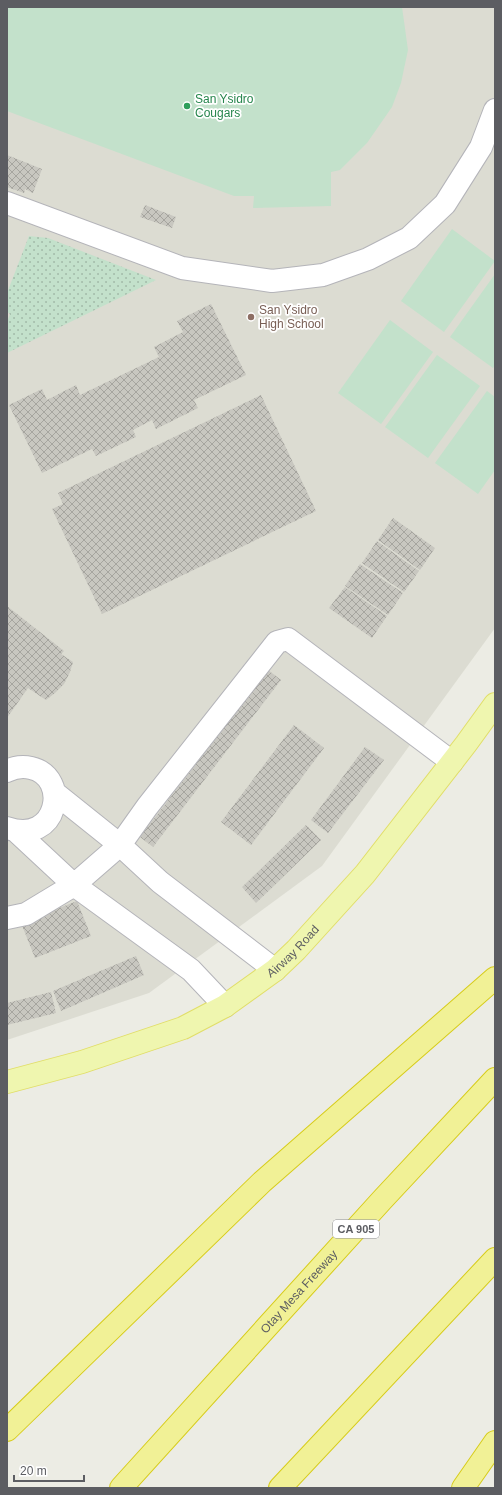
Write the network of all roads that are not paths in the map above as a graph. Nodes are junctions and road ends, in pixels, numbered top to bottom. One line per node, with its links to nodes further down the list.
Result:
1 (495, 110): 2 (lane)
2 (8, 207)
3 (495, 704): 4 (main road, Airway Road)
4 (452, 762): 8 (lane); 11 (main road, Airway Road)
5 (7, 771): 6 (lane)
6 (55, 793): 7 (lane); 8 (lane)
7 (12, 830): 9 (lane)
8 (120, 845): 9 (lane); 11 (lane)
9 (74, 885): 10 (lane); 13 (lane)
10 (7, 918)
11 (275, 970): 13 (main road, Airway Road)
12 (495, 978): 17 (highway)
13 (225, 1006): 15 (main road, Airway Road)
14 (495, 1079): 19 (highway, Otay Mesa Freeway / CA 905)
15 (7, 1082)
16 (495, 1259): 20 (highway)
17 (7, 1430)
18 (495, 1442): 21 (highway)
19 (121, 1488)
20 (280, 1488)
21 (463, 1488)

